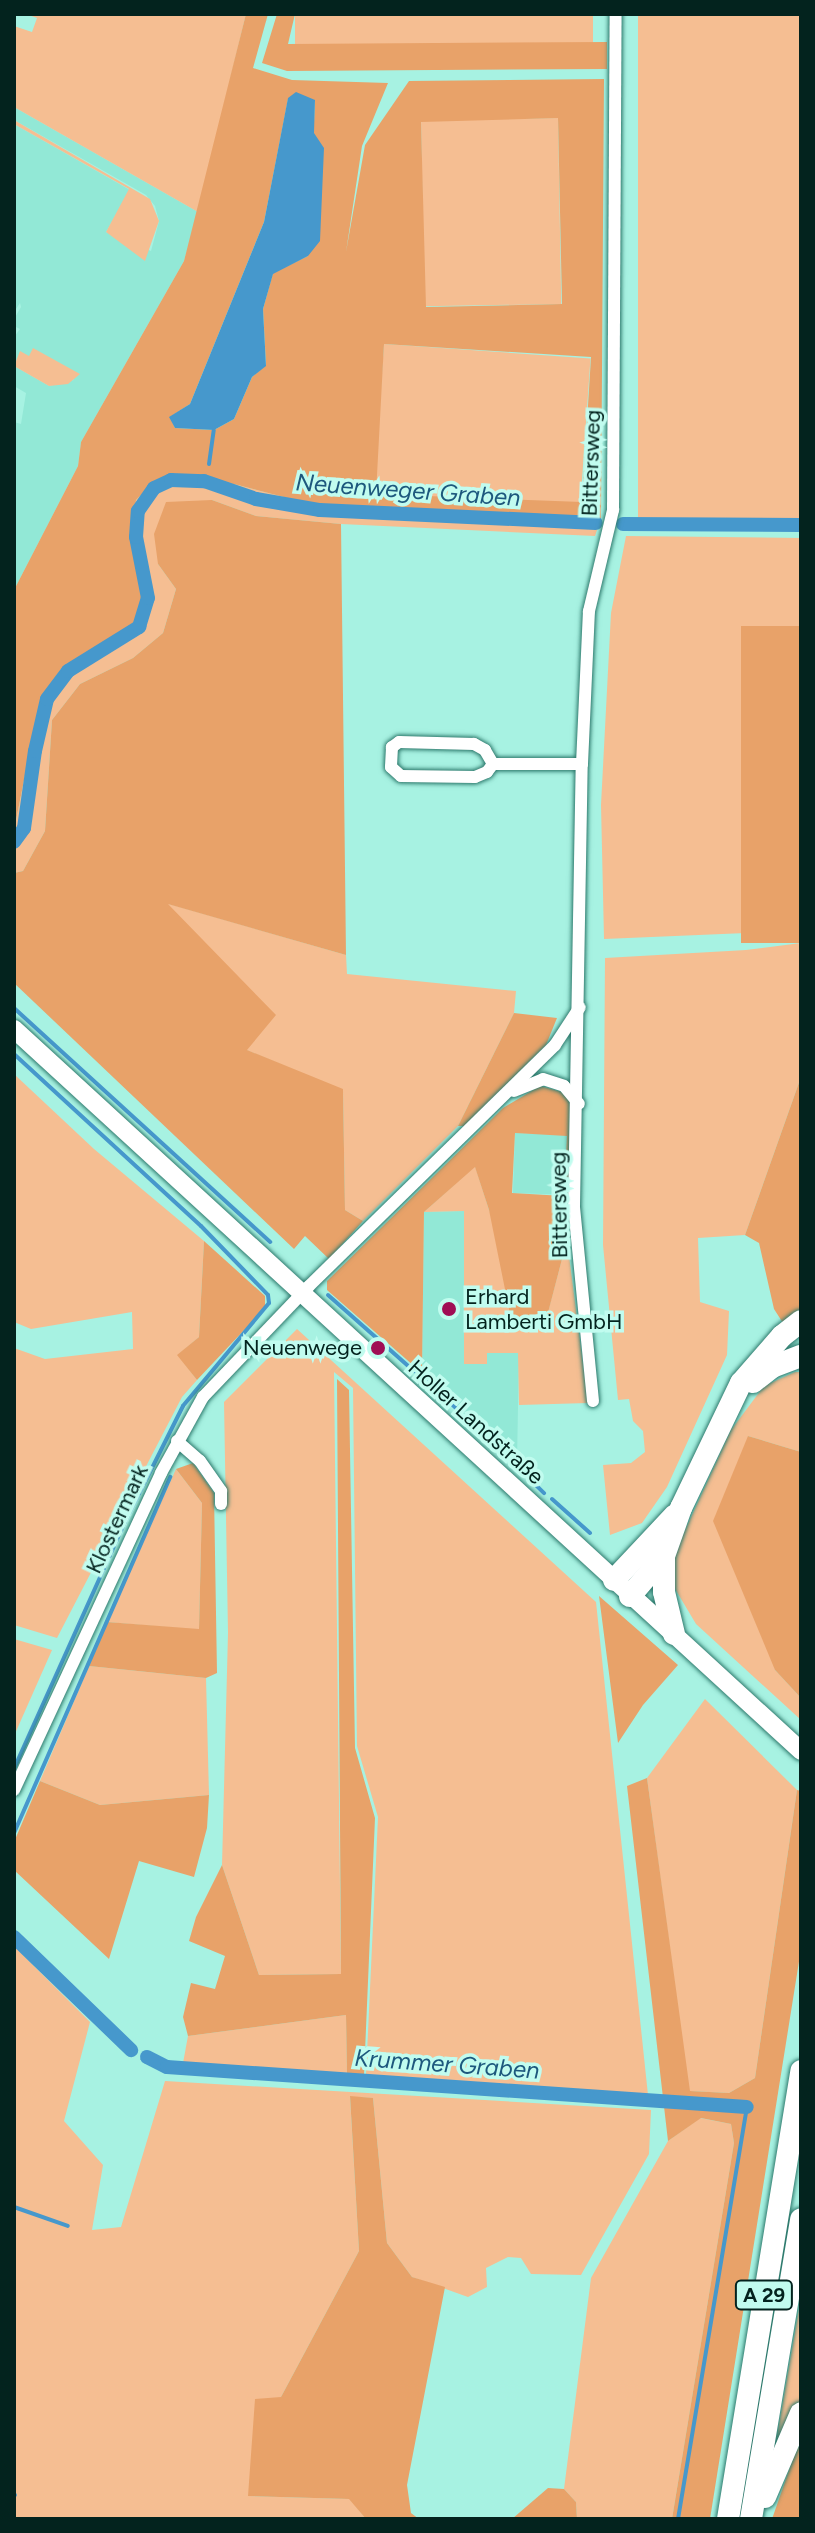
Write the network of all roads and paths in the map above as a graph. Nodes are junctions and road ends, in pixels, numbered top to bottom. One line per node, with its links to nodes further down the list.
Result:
1 (616, 14): 3 (street, Bittersweg)
2 (493, 764): 2 (street); 3 (street)
3 (582, 764): 4 (street, Bittersweg)
4 (580, 1007): 6 (street); 7 (street, Bittersweg)
5 (14, 1029): 8 (main road, Holler Landstraße)
6 (507, 1094): 7 (street); 8 (street)
7 (579, 1104): 11 (street, Bittersweg)
8 (301, 1295): 13 (street, Klostermark); 17 (main road, Holler Landstraße)
9 (801, 1321): 12 (highway)
10 (801, 1356): 12 (highway)
11 (593, 1401)
12 (732, 1402): 15 (highway)
13 (177, 1441): 14 (street); 20 (street, Klostermark)
14 (221, 1504)
15 (681, 1508): 16 (highway); 17 (highway)
16 (664, 1556): 17 (highway); 18 (highway)
17 (622, 1588): 18 (main road, Holler Landstraße)
18 (674, 1634): 19 (main road, Holler Landstraße)
19 (801, 1751)
20 (14, 1790)
21 (801, 2071): 24 (highway, A 29)
22 (801, 2219): 25 (highway, A 29)
23 (801, 2413): 25 (highway)
24 (728, 2519)
25 (752, 2519)

